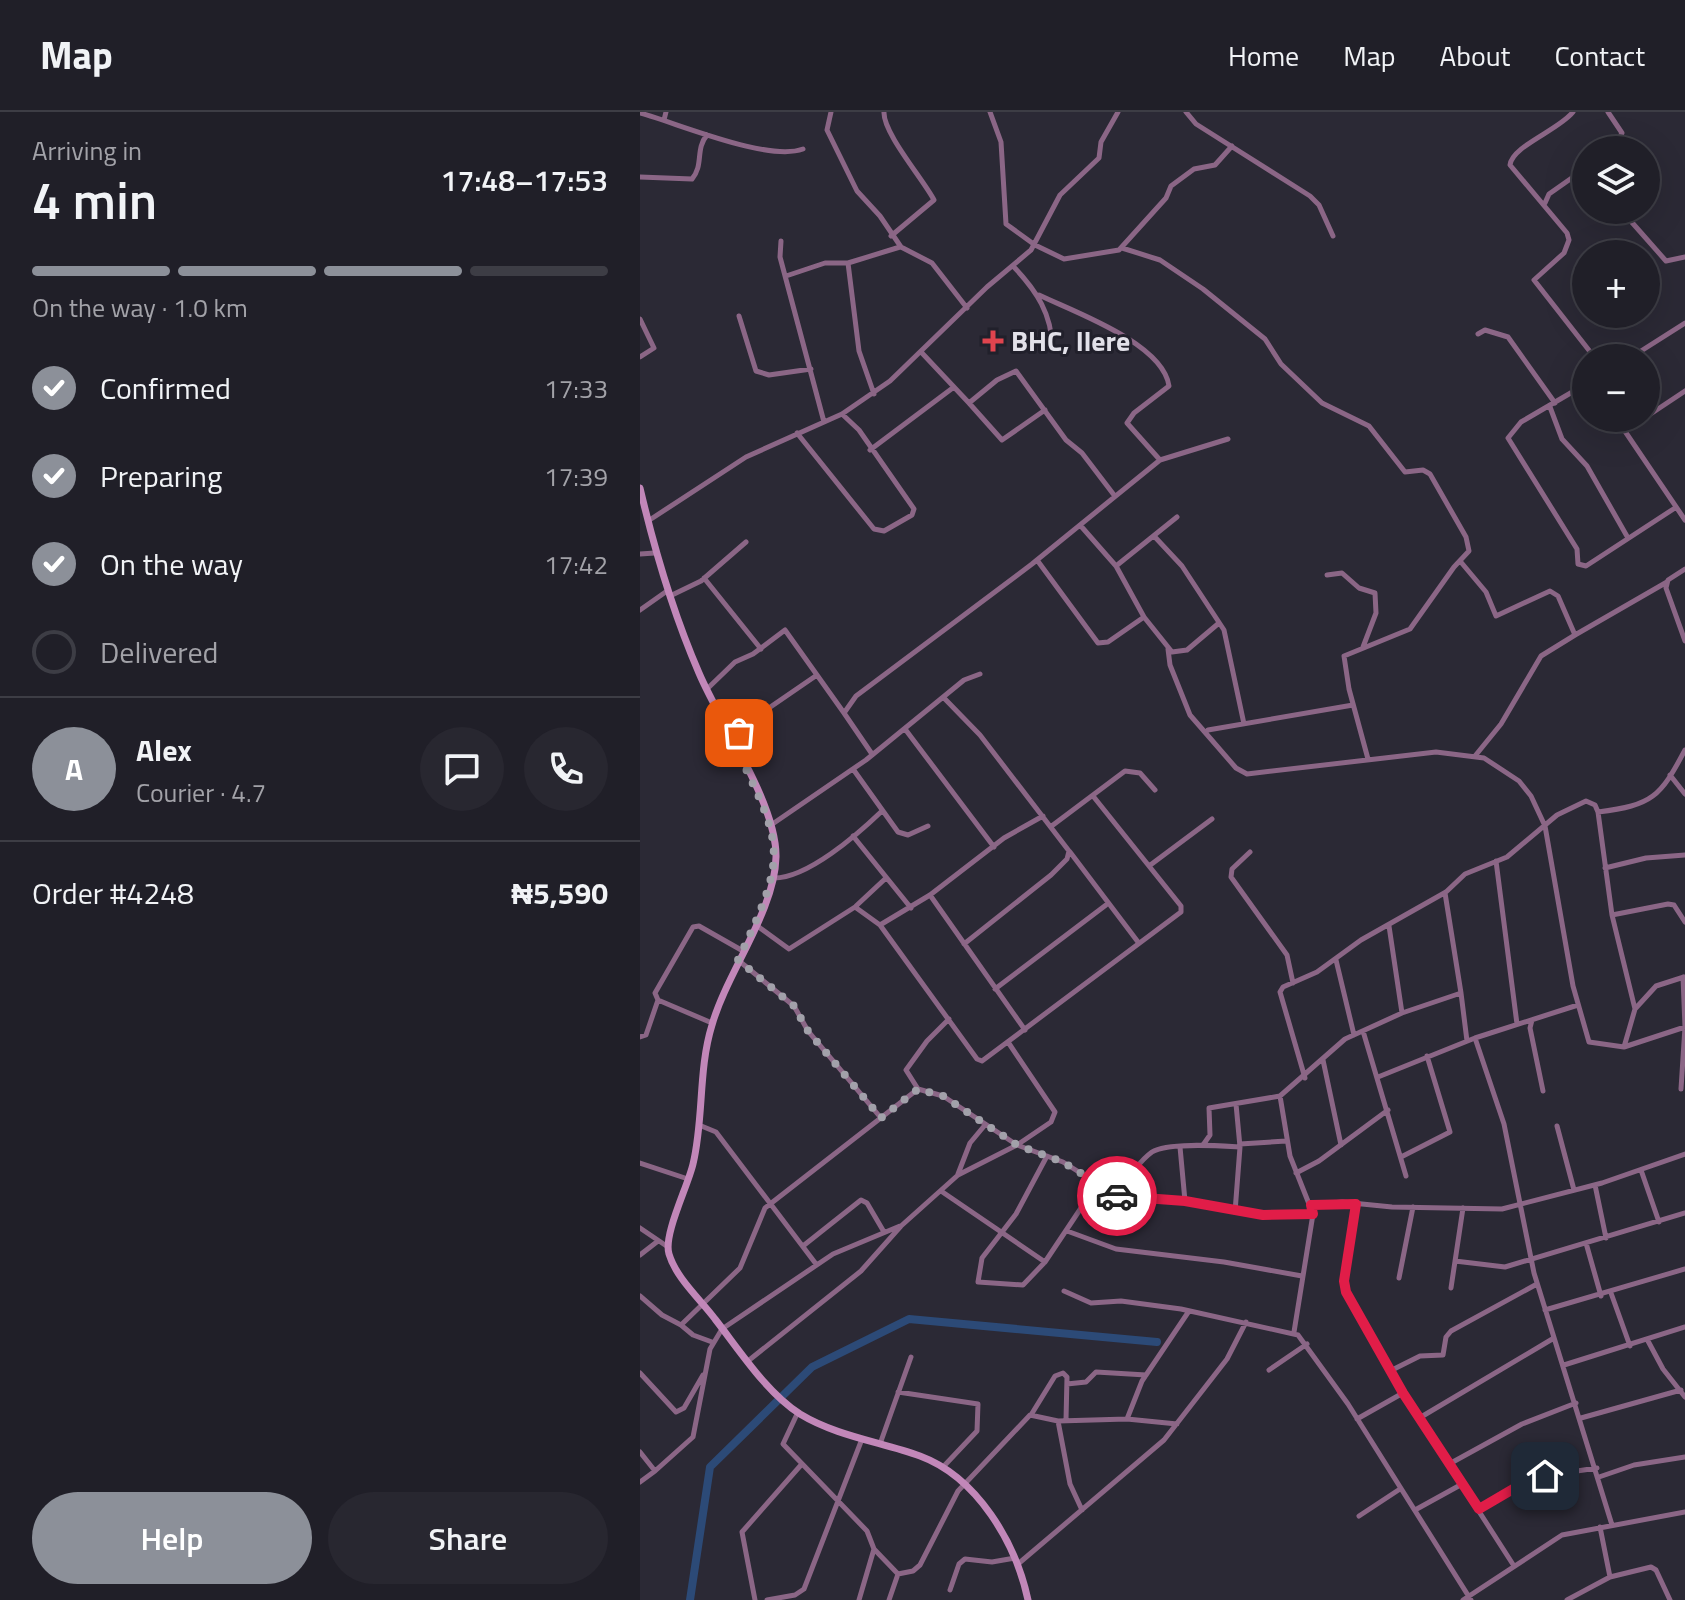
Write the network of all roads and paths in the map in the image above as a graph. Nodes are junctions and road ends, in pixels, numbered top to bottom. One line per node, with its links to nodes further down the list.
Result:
1 (666, 112): 10 (street)
2 (831, 112): 19 (street)
3 (884, 112): 19 (street)
4 (990, 112): 22 (street)
5 (1118, 112): 22 (street)
6 (1186, 112): 13 (street)
7 (1573, 112): 17 (street)
8 (1608, 112): 12 (street)
9 (640, 113): 10 (street)
10 (664, 120): 11 (street)
11 (707, 135): 14 (street); 15 (street)
12 (1620, 136)
13 (1232, 146): 20 (street); 24 (street)
14 (803, 149)
15 (640, 177)
16 (1572, 178): 17 (street)
17 (1545, 203): 35 (street)
18 (1633, 224): 25 (street)
19 (891, 236): 23 (street)
20 (1333, 236)
21 (781, 241): 28 (street)
22 (1035, 245): 24 (street); 27 (street)
23 (901, 247): 26 (street); 30 (street)
24 (1122, 248): 69 (street)
25 (1685, 257)
26 (848, 263): 28 (street); 44 (street)
27 (1013, 266): 29 (street); 30 (street)
28 (786, 276): 40 (street)
29 (1039, 295): 37 (street); 55 (street)
30 (967, 308): 38 (street)
31 (739, 316): 40 (street)
32 (640, 319): 39 (street)
33 (1685, 323): 36 (street)
34 (1478, 334): 46 (street)
35 (1584, 344)
36 (1652, 344)
37 (1052, 350)
38 (922, 353): 41 (street); 44 (street)
39 (640, 357)
40 (811, 369): 50 (street)
41 (954, 387): 45 (street); 54 (street)
42 (1685, 391): 47 (street)
43 (1572, 393): 46 (street)
44 (874, 394): 49 (street)
45 (969, 403): 48 (street); 48 (street)
46 (1553, 405): 64 (street); 64 (street)
47 (1660, 408)
48 (1045, 410): 57 (street)
49 (842, 414): 50 (street); 54 (street)
50 (824, 422): 52 (street)
51 (1626, 432): 58 (street)
52 (797, 433): 54 (street); 61 (street)
53 (1228, 439): 55 (street)
54 (870, 450)
55 (1160, 460): 57 (street)
56 (640, 488): 61 (main road)
57 (1114, 495): 62 (street)
58 (1675, 508): 60 (street); 64 (street)
59 (1177, 517): 63 (street)
60 (1685, 520)
61 (648, 521): 66 (main road)
62 (1080, 525): 68 (street); 70 (street)
63 (1154, 536): 70 (street); 78 (street)
64 (1628, 538)
65 (746, 542): 73 (street)
66 (655, 553): 67 (street); 75 (main road)
67 (640, 554)
68 (1037, 560): 77 (street); 89 (street)
69 (1460, 561): 79 (street); 81 (street)
70 (1116, 566): 77 (street)
71 (1685, 569): 74 (street)
72 (1327, 575): 81 (street)
73 (704, 578): 75 (street); 82 (street)
74 (1667, 582): 79 (street); 80 (street)
75 (668, 594): 76 (street); 86 (main road)
76 (640, 610)
77 (1144, 617): 83 (street)
78 (1219, 623): 83 (street); 90 (street)
79 (1575, 635): 96 (street)
80 (1685, 641)
81 (1362, 648): 88 (street)
82 (761, 649): 85 (street); 86 (street)
83 (1168, 649): 92 (street)
84 (980, 674): 87 (street)
85 (817, 675): 89 (street); 93 (street)
86 (707, 689): 93 (main road)
87 (944, 698): 91 (street); 105 (street)
88 (1353, 705): 90 (street); 97 (street)
89 (844, 713): 95 (street)
90 (1244, 724): 92 (street)
91 (905, 729): 95 (street); 112 (street)
92 (1207, 731): 97 (street)
93 (732, 740): 107 (main road)
94 (1685, 750): 99 (street)
95 (872, 754): 98 (street)
96 (1475, 756): 97 (street); 110 (street)
97 (1368, 759)
98 (853, 769): 103 (street); 107 (street)
99 (1670, 775): 101 (street); 104 (street)
100 (1155, 790): 102 (street)
101 (1685, 794)
102 (1093, 796): 108 (street); 117 (street)
103 (882, 811): 109 (street); 111 (street)
104 (1598, 812): 110 (street); 118 (street)
105 (1043, 816): 108 (street); 112 (street)
106 (1212, 819): 117 (street)
107 (771, 825): 119 (main road)
108 (1053, 825): 113 (street)
109 (928, 826)
110 (1545, 826): 116 (street); 141 (street)
111 (853, 836): 119 (street); 120 (street)
112 (994, 847): 122 (street)
113 (1069, 851): 123 (street); 132 (street)
114 (1250, 852): 137 (street)
115 (1685, 855): 118 (street)
116 (1496, 861): 121 (street); 147 (street)
117 (1149, 866): 131 (street)
118 (1605, 868): 126 (street)
119 (773, 878): 128 (main road)
120 (886, 878): 124 (street); 125 (street)
121 (1445, 893): 130 (street); 139 (street)
122 (930, 895): 125 (street); 132 (street)
123 (1106, 905): 131 (street); 138 (street)
124 (855, 907): 128 (street); 129 (street)
125 (911, 908): 129 (street)
126 (1612, 915): 127 (street); 142 (street)
127 (1685, 922)
128 (755, 925): 133 (main road)
129 (880, 925): 144 (street)
130 (1389, 926): 135 (street); 143 (street)
131 (1138, 942): 150 (street)
132 (964, 944): 138 (street)
133 (743, 951): 134 (main road); 140 (street)
134 (738, 960): 146 (main road); 168 (street)
135 (1336, 960): 137 (street); 152 (street)
136 (1684, 977): 142 (street); 148 (street)
137 (1293, 983): 161 (street)
138 (995, 989): 150 (street)
139 (1461, 993): 143 (street); 155 (street)
140 (658, 1000): 146 (street); 153 (street)
141 (1578, 1005): 145 (street); 157 (street)
142 (1635, 1009): 157 (street)
143 (1402, 1013): 151 (street)
144 (949, 1019): 156 (street); 162 (street)
145 (1533, 1019): 147 (street); 149 (street)
146 (712, 1023): 169 (main road)
147 (1521, 1023): 149 (street); 154 (street)
148 (1685, 1027): 157 (street); 163 (street)
149 (1530, 1028): 164 (street)
150 (1025, 1030): 156 (street)
151 (1363, 1031): 152 (street); 160 (street)
152 (1354, 1035): 159 (street)
153 (640, 1037)
154 (1475, 1038): 155 (street); 196 (street)
155 (1467, 1041): 158 (street)
156 (1008, 1042): 173 (street)
157 (1624, 1047)
158 (1427, 1056): 160 (street); 180 (street)
159 (1323, 1059): 161 (street); 175 (street)
160 (1378, 1077): 167 (street)
161 (1305, 1078): 165 (street)
162 (918, 1089): 168 (street); 170 (street)
163 (1681, 1089)
164 (1543, 1091)
165 (1280, 1096): 166 (street); 172 (street)
166 (1236, 1104): 174 (street); 176 (street)
167 (1388, 1110): 175 (street); 180 (street)
168 (881, 1118): 194 (street)
169 (699, 1125): 186 (main road); 194 (street)
170 (985, 1125): 173 (street); 184 (street)
171 (1557, 1126): 189 (street)
172 (1286, 1141): 176 (street); 183 (street)
173 (1017, 1145): 179 (street); 184 (street)
174 (1203, 1145): 176 (street); 177 (street)
175 (1341, 1145): 183 (street)
176 (1240, 1146): 199 (street)
177 (1180, 1147): 191 (street); 192 (street)
178 (1685, 1154): 182 (street)
179 (1047, 1156): 187 (street); 205 (street)
180 (1401, 1157): 185 (street)
181 (640, 1163): 186 (street)
182 (1641, 1170): 188 (street); 202 (street)
183 (1296, 1173): 195 (street)
184 (958, 1175): 190 (street)
185 (1406, 1176)
186 (689, 1179): 212 (main road)
187 (1097, 1184): 191 (street); 206 (street)
188 (1595, 1185): 189 (street); 208 (street)
189 (1574, 1190): 196 (street)
190 (941, 1191): 203 (street); 205 (street)
191 (1117, 1196): 192 (street)
192 (1185, 1201): 199 (street)
193 (1356, 1204): 195 (street); 197 (street); 244 (street)
194 (770, 1205): 211 (street); 227 (street)
195 (1311, 1205): 201 (street)
196 (1522, 1205): 198 (street); 214 (street)
197 (1413, 1207): 198 (street); 220 (street)
198 (1463, 1208): 215 (street)
199 (1235, 1212): 201 (street)
200 (1685, 1213): 202 (street)
201 (1313, 1214): 219 (street)
202 (1659, 1222): 208 (street)
203 (901, 1226): 207 (street); 241 (street)
204 (640, 1228): 209 (street)
205 (1003, 1231): 216 (street); 216 (street)
206 (1067, 1231): 216 (street); 219 (street)
207 (884, 1232): 211 (street); 217 (street)
208 (1606, 1238): 210 (street)
209 (658, 1241): 212 (street); 213 (street)
210 (1586, 1243): 214 (street); 226 (street)
211 (803, 1246): 217 (street)
212 (668, 1247): 227 (main road)
213 (640, 1255)
214 (1530, 1259): 215 (street); 221 (street)
215 (1455, 1261): 222 (street)
216 (1045, 1262)
217 (816, 1264): 233 (street)
218 (1685, 1269): 224 (street)
219 (1302, 1276): 234 (street)
220 (1399, 1278)
221 (1537, 1284): 228 (street); 244 (street)
222 (1451, 1288)
223 (1064, 1291): 229 (street)
224 (1611, 1293): 226 (street); 239 (street)
225 (640, 1296): 231 (street)
226 (1601, 1296): 228 (street)
227 (702, 1302): 231 (street); 233 (main road)
228 (1545, 1310): 235 (street)
229 (1189, 1311): 230 (street); 247 (street)
230 (1246, 1322): 234 (street); 262 (street)
231 (681, 1325): 237 (street)
232 (1685, 1327): 236 (street)
233 (722, 1329): 237 (street); 241 (main road)
234 (1294, 1332): 238 (street)
235 (1554, 1338): 242 (street); 256 (street)
236 (1648, 1341): 239 (street); 249 (street)
237 (712, 1342): 246 (street)
238 (1307, 1344): 243 (street); 259 (street)
239 (1630, 1346): 242 (street)
240 (911, 1357): 250 (street)
241 (748, 1361): 254 (main road)
242 (1564, 1366): 253 (street)
243 (1269, 1370)
244 (1390, 1371): 251 (street)
245 (640, 1373): 246 (street)
246 (703, 1374): 271 (street)
247 (1146, 1375): 248 (street); 258 (street)
248 (1067, 1384): 255 (street); 260 (street)
249 (1681, 1390): 252 (street); 257 (street)
250 (898, 1392): 264 (street); 269 (street)
251 (1403, 1393): 256 (street); 259 (street)
252 (1685, 1397)
253 (1576, 1403): 257 (street); 267 (street)
254 (798, 1412): 263 (main road); 268 (street)
255 (1030, 1415): 261 (street); 275 (street)
256 (1421, 1417): 267 (street)
257 (1581, 1418): 270 (street)
258 (1127, 1419): 260 (street); 262 (street)
259 (1357, 1419): 276 (street)
260 (1066, 1420): 261 (street)
261 (1058, 1421): 279 (street)
262 (1177, 1424): 279 (street)
263 (862, 1439): 264 (main road); 277 (street)
264 (880, 1444): 269 (main road)
265 (640, 1452): 271 (street)
266 (1685, 1457): 272 (street)
267 (1451, 1463): 274 (street)
268 (801, 1465): 277 (street); 292 (street)
269 (944, 1466): 275 (main road)
270 (1597, 1468): 272 (street); 278 (street)
271 (655, 1471): 273 (street)
272 (1599, 1477): 283 (street)
273 (640, 1482)
274 (1464, 1483): 278 (street); 280 (street)
275 (965, 1484): 286 (main road); 288 (street)
276 (1400, 1489): 280 (street); 282 (street)
277 (839, 1500): 285 (street); 293 (street)
278 (1479, 1509): 287 (street)
279 (1082, 1510): 286 (street)
280 (1415, 1510): 291 (street)
281 (1685, 1512): 283 (street)
282 (1359, 1516)
283 (1612, 1525): 284 (street)
284 (1600, 1527): 287 (street); 289 (street)
285 (874, 1549): 288 (street); 294 (street)
286 (1017, 1561): 290 (street); 296 (main road)
287 (1514, 1566): 291 (street)
288 (898, 1574): 295 (street)
289 (1610, 1577): 297 (street); 298 (street)
290 (950, 1590)
291 (1468, 1599)
292 (755, 1600)
293 (767, 1600)
294 (859, 1600)
295 (889, 1600)
296 (1028, 1600)
297 (1567, 1600)
298 (1670, 1600)

